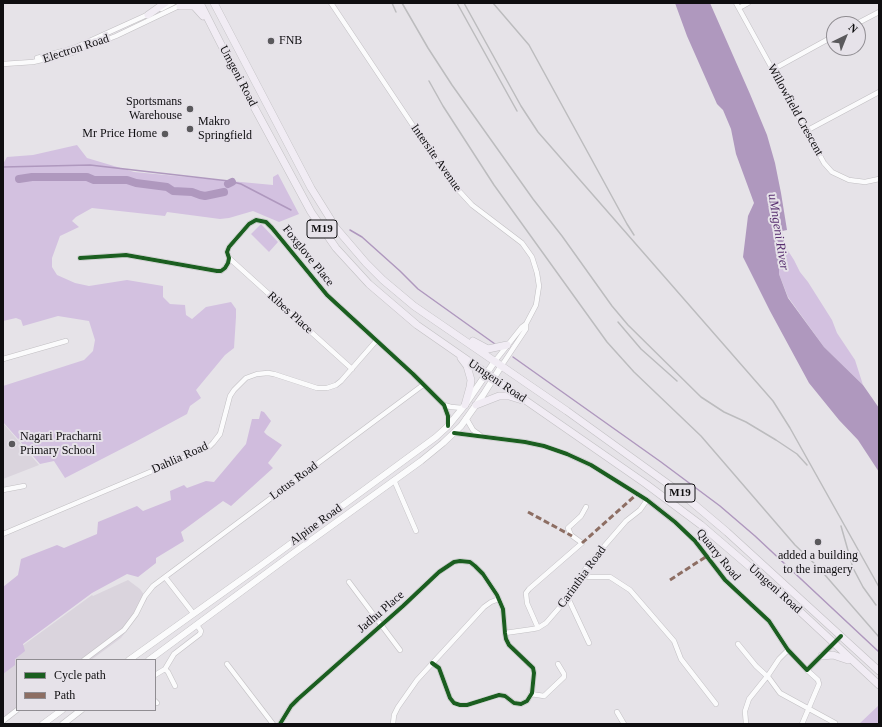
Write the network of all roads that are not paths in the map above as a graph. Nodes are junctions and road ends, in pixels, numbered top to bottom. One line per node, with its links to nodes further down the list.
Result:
1 (165, 3): 10 (highway)
2 (200, 3): 12 (highway, Umgeni Road / M19)
3 (214, 3): 22 (highway, Umgeni Road / M19)
4 (331, 3): 23 (street, Intersite Avenue)
5 (736, 3): 8 (street, Willowfield Crescent)
6 (748, 3): 8 (street)
7 (180, 4): 10 (street, Electron Road); 12 (highway); 14 (street, Electron Road)
8 (739, 8): 16 (street, Willowfield Crescent)
9 (879, 12): 11 (street)
10 (148, 15): 14 (street, Electron Road)
11 (866, 19)
12 (211, 24): 27 (highway, Umgeni Road / M19)
13 (826, 40): 16 (street)
14 (24, 62): 15 (street)
15 (3, 64)
16 (772, 70): 18 (street, Willowfield Crescent)
17 (879, 92): 18 (street)
18 (806, 131): 19 (street, Willowfield Crescent)
19 (879, 180)
20 (80, 258): 21 (street, Foxglove Place)
21 (229, 258): 25 (street, Foxglove Place); 31 (street, Ribes Place)
22 (414, 306): 26 (highway); 29 (highway, Umgeni Road / M19)
23 (526, 324): 26 (street, Intersite Avenue); 30 (street, Intersite Avenue)
24 (66, 341): 28 (street)
25 (376, 341): 31 (street, Dahlia Road); 34 (street, Foxglove Place)
26 (507, 345): 29 (street, Intersite Avenue)
27 (457, 353): 32 (highway, Umgeni Road / M19); 38 (highway)
28 (3, 359)
29 (495, 361): 30 (highway, Umgeni Road / M19); 32 (main road, Alpine Road)
30 (502, 366): 33 (main road, Alpine Road); 62 (highway, Umgeni Road / M19)
31 (352, 369): 49 (street, Dahlia Road)
32 (487, 373): 33 (highway, Umgeni Road / M19); 38 (main road, Alpine Road)
33 (494, 378): 35 (highway, Umgeni Road / M19); 36 (main road, Alpine Road)
34 (423, 385): 37 (street, Foxglove Place); 52 (street, Lotus Road)
35 (528, 402): 36 (highway); 65 (highway, Umgeni Road / M19)
36 (476, 405): 39 (main road, Alpine Road)
37 (444, 406): 38 (street); 40 (street)
38 (464, 406): 40 (main road, Alpine Road)
39 (466, 418): 41 (main road, Alpine Road); 42 (street)
40 (448, 426): 51 (main road, Alpine Road)
41 (454, 433): 42 (street, Quarry Road); 43 (main road, Alpine Road)
42 (484, 436): 46 (street, Quarry Road)
43 (394, 480): 48 (street); 50 (main road, Alpine Road)
44 (24, 486): 45 (street)
45 (3, 490)
46 (648, 500): 53 (street, Carinthia Road); 68 (street, Quarry Road)
47 (586, 508): 60 (street)
48 (416, 531)
49 (3, 534)
50 (295, 552): 51 (main road); 58 (main road, Alpine Road)
51 (278, 553): 57 (main road, Alpine Road)
52 (165, 576): 57 (street); 71 (street, Lotus Road)
53 (580, 577): 55 (street, Carinthia Road); 86 (street)
54 (349, 582): 59 (street)
55 (568, 598): 60 (street, Carinthia Road); 63 (street)
56 (499, 600): 59 (street, Jadhu Place); 61 (street, Jadhu Place); 75 (street)
57 (193, 613): 69 (main road, Alpine Road)
58 (197, 625): 66 (main road, Alpine Road); 78 (street)
59 (381, 626): 67 (street); 97 (street, Jadhu Place)
60 (538, 628): 61 (street)
61 (505, 632): 85 (street)
62 (841, 636): 65 (street); 80 (highway, Umgeni Road / M19)
63 (589, 643)
64 (738, 644): 82 (street)
65 (834, 644): 70 (street); 74 (highway, Umgeni Road / M19)
66 (165, 648): 69 (main road); 73 (main road, Alpine Road)
67 (400, 650)
68 (788, 650): 79 (street, Quarry Road); 82 (street)
69 (141, 651): 72 (main road, Alpine Road)
70 (822, 656): 74 (highway); 79 (street)
71 (85, 659)
72 (130, 659)
73 (150, 659)
74 (852, 661): 83 (highway, Umgeni Road / M19)
75 (432, 662): 85 (street); 98 (street)
76 (227, 664): 96 (street)
77 (558, 664): 85 (street)
78 (165, 669): 81 (street); 84 (street)
79 (807, 670): 87 (street, Quarry Road)
80 (879, 671)
81 (156, 674)
82 (767, 677): 87 (street); 100 (street)
83 (879, 685)
84 (176, 686)
85 (531, 694)
86 (716, 704)
87 (808, 708): 93 (street); 101 (street)
88 (16, 711): 92 (street)
89 (61, 711): 94 (main road)
90 (80, 711): 95 (main road)
91 (617, 712): 99 (street)
92 (3, 720)
93 (836, 722)
94 (43, 724)
95 (63, 724)
96 (273, 724)
97 (280, 724)
98 (393, 724)
99 (624, 724)
100 (746, 724)
101 (802, 724)

